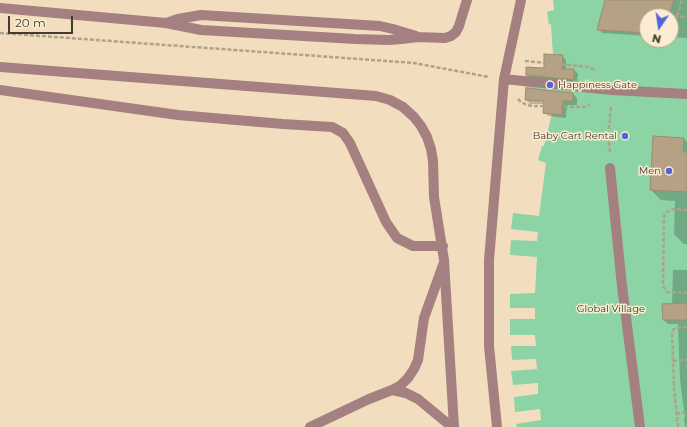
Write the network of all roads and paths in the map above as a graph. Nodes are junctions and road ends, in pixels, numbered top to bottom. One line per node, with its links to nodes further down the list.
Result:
1 (467, 0): 8 (lane)
2 (521, 0): 10 (lane)
3 (632, 0): 5 (path)
4 (0, 8): 6 (lane)
5 (639, 14)
6 (166, 23): 8 (lane); 8 (lane)
7 (0, 33): 10 (path)
8 (418, 37)
9 (0, 67): 17 (lane)
10 (504, 79): 12 (lane); 28 (lane)
11 (0, 90): 17 (lane)
12 (612, 90): 13 (lane); 14 (path)
13 (687, 94)
14 (609, 129)
15 (610, 168): 29 (lane)
16 (687, 210): 19 (path)
17 (443, 246): 18 (lane)
18 (444, 260): 23 (lane); 27 (lane)
19 (687, 293)
20 (687, 327): 22 (path)
21 (687, 360): 22 (path)
22 (673, 361): 25 (path)
23 (392, 390): 26 (lane); 27 (lane)
24 (687, 412): 25 (path)
25 (676, 414): 30 (path)
26 (310, 427)
27 (453, 427)
28 (497, 427)
29 (640, 427)
30 (678, 427)

